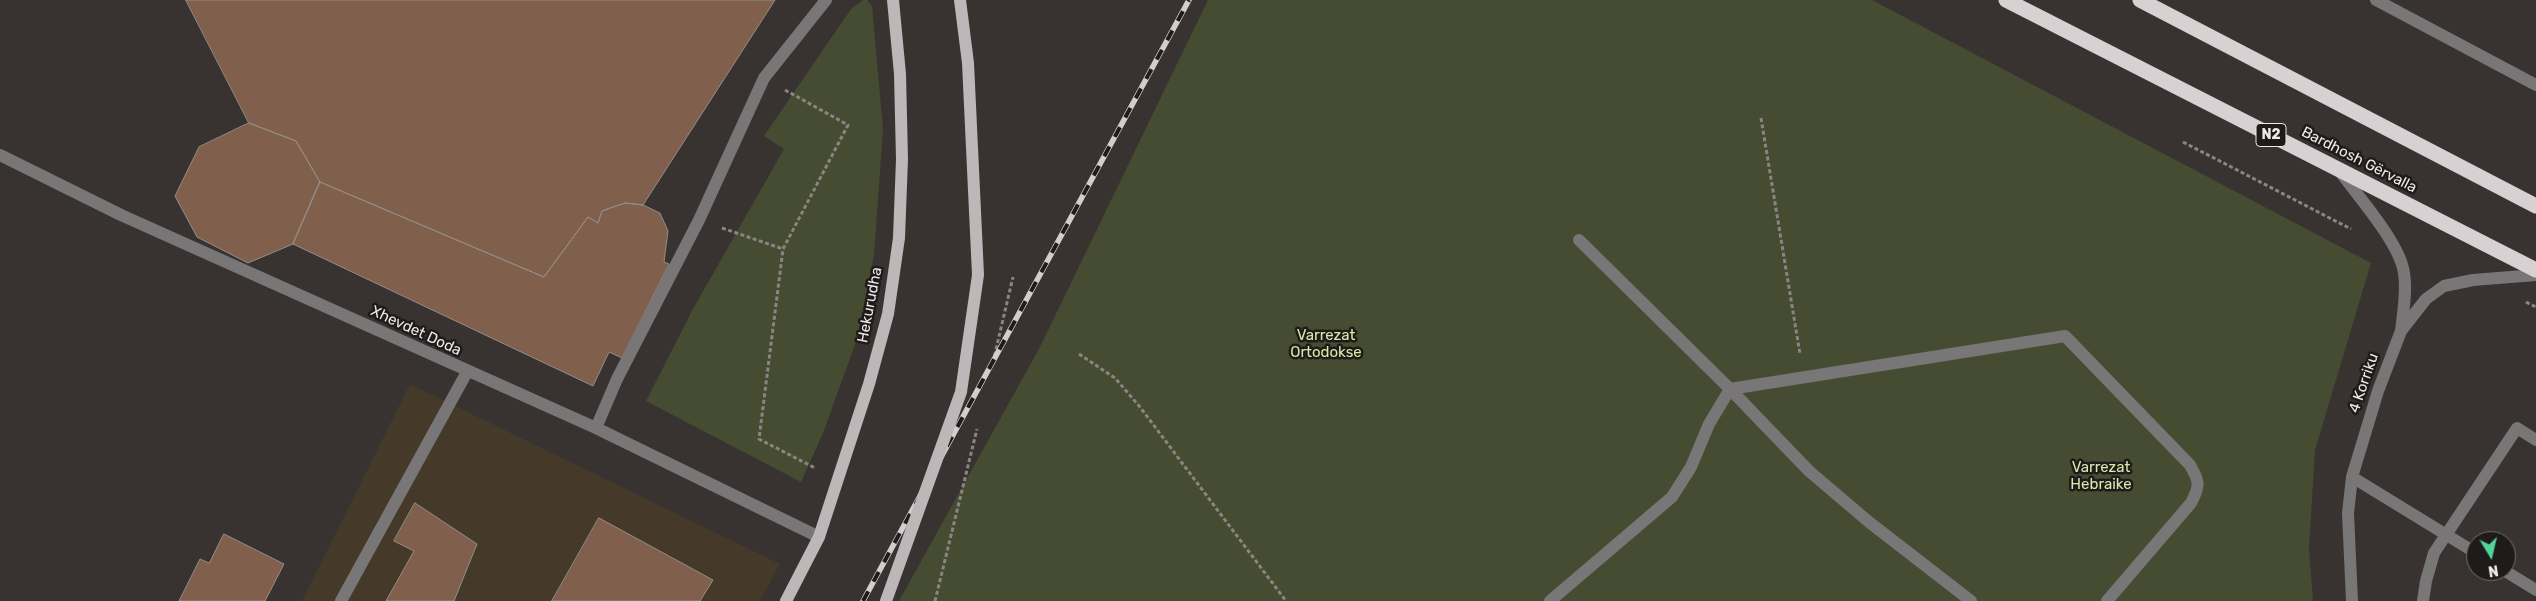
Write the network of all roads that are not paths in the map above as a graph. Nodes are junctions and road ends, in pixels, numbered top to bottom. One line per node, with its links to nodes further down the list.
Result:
1 (826, 0): 17 (street)
2 (893, 0): 21 (main road, Hekurudha)
3 (960, 0): 27 (main road, bridge)
4 (2006, 0): 9 (highway, Bardhosh Gërvalla / N2)
5 (2140, 0): 10 (highway)
6 (2376, 0): 7 (street)
7 (2536, 85)
8 (0, 155): 15 (street, Xhevdet Doda)
9 (2338, 169): 12 (highway, Bardhosh Gërvalla / N2); 14 (street)
10 (2536, 206)
11 (1579, 240): 16 (street)
12 (2536, 270)
13 (2536, 275): 14 (street, 4 Korriku)
14 (2401, 331): 19 (street, 4 Korriku)
15 (467, 372): 17 (street, Xhevdet Doda); 25 (street)
16 (1730, 389): 28 (street); 29 (street); 30 (street)
17 (596, 428): 21 (street, Xhevdet Doda)
18 (2536, 440): 20 (street)
19 (2352, 477): 20 (street); 31 (street, 4 Korriku)
20 (2447, 535): 22 (street); 32 (street)
21 (819, 536): 26 (main road, Hekurudha)
22 (2466, 547)
23 (2516, 578): 24 (street)
24 (2536, 590)
25 (341, 601)
26 (786, 601)
27 (886, 601)
28 (1550, 601)
29 (1971, 601)
30 (2107, 601)
31 (2352, 601)
32 (2423, 601)

